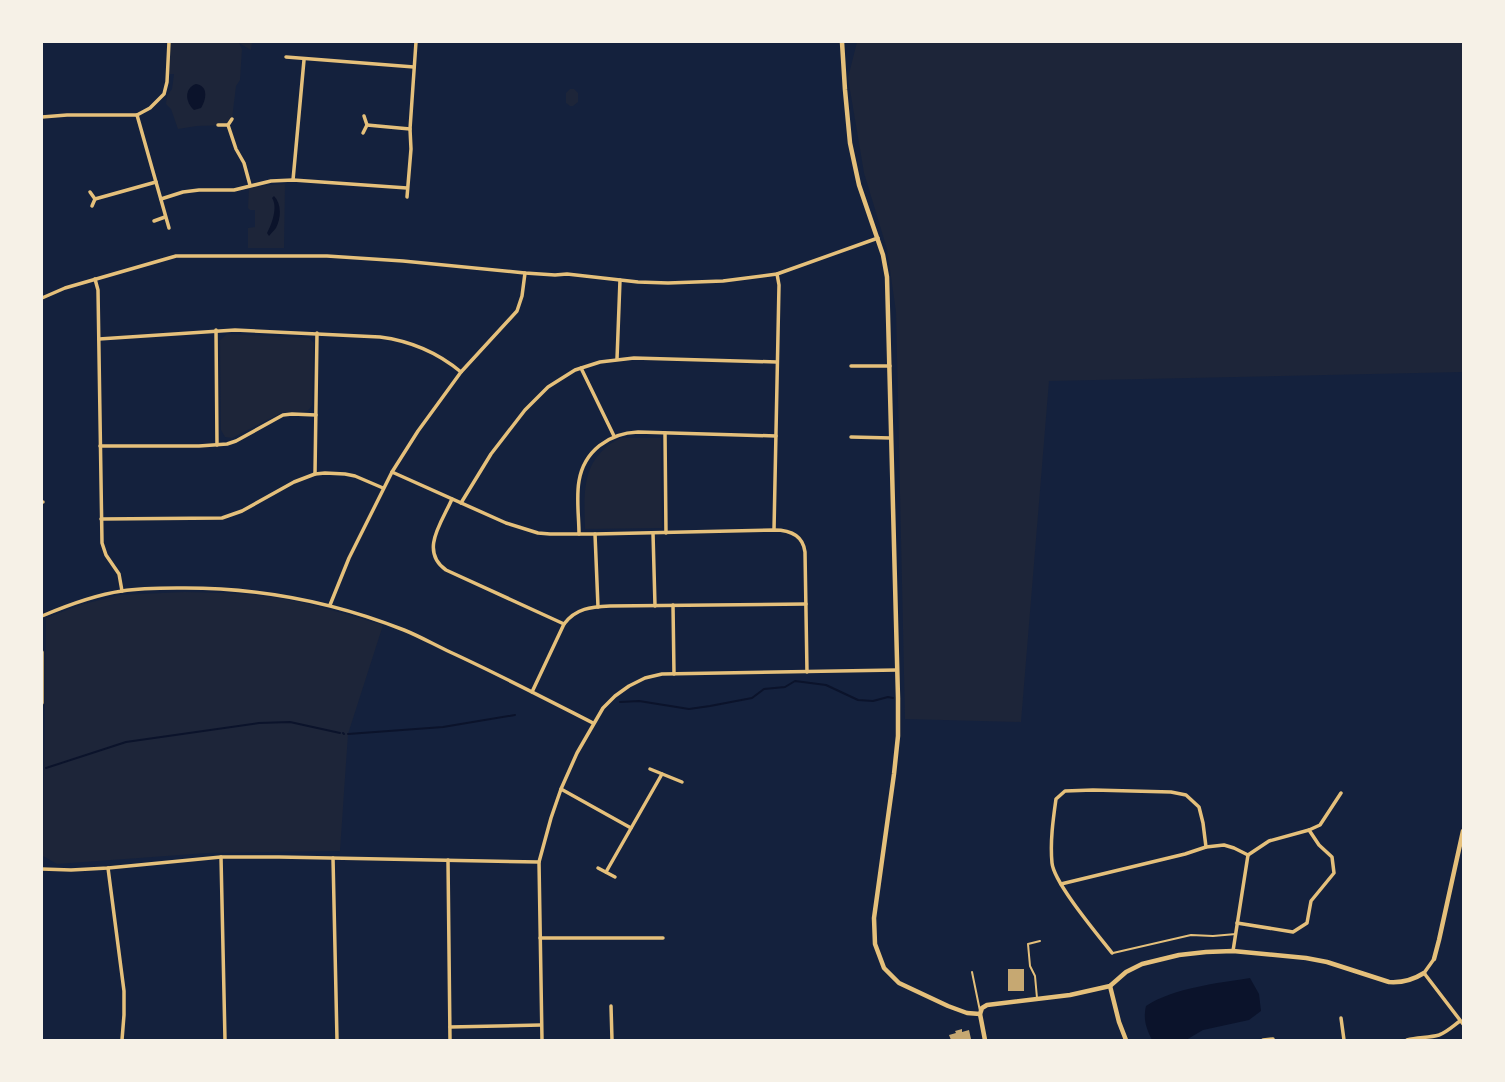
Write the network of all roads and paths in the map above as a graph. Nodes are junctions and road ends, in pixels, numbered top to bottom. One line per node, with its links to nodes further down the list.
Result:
1 (169, 42): 7 (street)
2 (416, 42): 6 (street)
3 (842, 42): 28 (street)
4 (286, 58): 5 (street)
5 (304, 60): 6 (street); 16 (street)
6 (414, 67): 14 (street)
7 (138, 115): 9 (street); 17 (street)
8 (364, 116): 13 (street)
9 (42, 117)
10 (232, 119): 12 (street)
11 (218, 125): 12 (street)
12 (228, 125): 18 (street)
13 (367, 125): 14 (street); 15 (street)
14 (410, 128): 19 (street)
15 (363, 133)
16 (293, 180): 18 (street); 19 (street)
17 (156, 182): 22 (street); 23 (street)
18 (250, 185): 23 (street)
19 (408, 188): 21 (street)
20 (90, 192): 22 (street)
21 (407, 197)
22 (95, 199): 24 (street)
23 (161, 199): 25 (street)
24 (92, 206)
25 (165, 217): 26 (street); 27 (street)
26 (154, 221)
27 (169, 228)
28 (878, 238): 30 (street); 40 (street)
29 (525, 274): 31 (street); 32 (street); 42 (street)
30 (777, 274): 32 (street); 38 (street)
31 (95, 279): 33 (street); 36 (street)
32 (620, 280): 37 (street)
33 (42, 298)
34 (216, 330): 35 (street); 36 (street); 49 (street)
35 (317, 333): 42 (street); 43 (street)
36 (99, 339): 50 (street)
37 (617, 359): 38 (street); 41 (street)
38 (777, 362): 46 (street)
39 (851, 366): 40 (street)
40 (890, 366): 48 (street)
41 (581, 368): 45 (street); 55 (street)
42 (461, 372): 51 (street)
43 (316, 415): 49 (street); 52 (street)
44 (665, 433): 45 (street); 46 (street); 59 (street)
45 (614, 436): 60 (street)
46 (776, 436): 57 (street)
47 (851, 437): 48 (street)
48 (892, 438): 71 (street)
49 (217, 445): 50 (street)
50 (100, 446): 56 (street)
51 (392, 472): 53 (street); 54 (street)
52 (315, 474): 53 (street); 56 (street)
53 (383, 488): 64 (street)
54 (452, 499): 55 (street); 69 (street)
55 (461, 503): 60 (street)
56 (101, 519): 62 (street)
57 (774, 530): 59 (street); 63 (street)
58 (653, 533): 59 (street); 61 (street); 65 (street)
59 (666, 533)
60 (579, 534): 61 (street)
61 (595, 534): 67 (street)
62 (122, 591): 64 (street); 68 (street)
63 (806, 604): 66 (street); 72 (street)
64 (330, 605): 74 (street)
65 (655, 606): 66 (street); 67 (street)
66 (673, 606): 73 (street)
67 (598, 607): 69 (street)
68 (42, 616)
69 (564, 624): 74 (street)
70 (42, 652): 75 (street)
71 (897, 670): 72 (street); 110 (street)
72 (807, 672): 73 (street)
73 (674, 674): 76 (street)
74 (532, 692): 76 (street)
75 (42, 703)
76 (593, 723): 80 (street)
77 (650, 769): 78 (street)
78 (662, 774): 79 (street); 82 (street)
79 (682, 782)
80 (561, 789): 82 (street); 90 (street)
81 (1341, 793): 83 (street)
82 (631, 828): 94 (street)
83 (1309, 830): 86 (street); 97 (street)
84 (1463, 833): 104 (street)
85 (1206, 847): 86 (street); 96 (street); 96 (street)
86 (1248, 855): 97 (street)
87 (222, 857): 88 (street); 91 (street); 118 (street)
88 (333, 858): 89 (street); 119 (street)
89 (448, 860): 90 (street); 115 (street)
90 (539, 862): 99 (street)
91 (108, 868): 93 (street); 117 (street)
92 (598, 868): 94 (street)
93 (42, 869)
94 (606, 872): 95 (street)
95 (615, 877)
96 (1061, 884): 103 (street)
97 (1238, 923): 98 (street)
98 (1236, 934): 102 (street); 103 (lane)
99 (540, 938): 100 (street); 114 (street)
100 (663, 938)
101 (1040, 941): 108 (lane)
102 (1234, 951): 106 (street); 107 (street)
103 (1112, 953)
104 (1434, 959): 106 (street)
105 (972, 972): 110 (lane)
106 (1424, 973): 112 (street)
107 (1110, 986): 108 (street); 124 (street)
108 (1037, 999): 110 (street)
109 (611, 1006): 122 (street)
110 (980, 1014): 123 (street)
111 (1341, 1018): 126 (street)
112 (1460, 1020): 113 (street); 127 (street)
113 (1463, 1024)
114 (542, 1025): 115 (street); 121 (street)
115 (450, 1027): 120 (street)
116 (1273, 1039): 125 (street)
117 (122, 1040)
118 (225, 1040)
119 (337, 1040)
120 (450, 1040)
121 (542, 1040)
122 (612, 1040)
123 (984, 1040)
124 (1126, 1040)
125 (1263, 1040)
126 (1344, 1040)
127 (1407, 1040)

